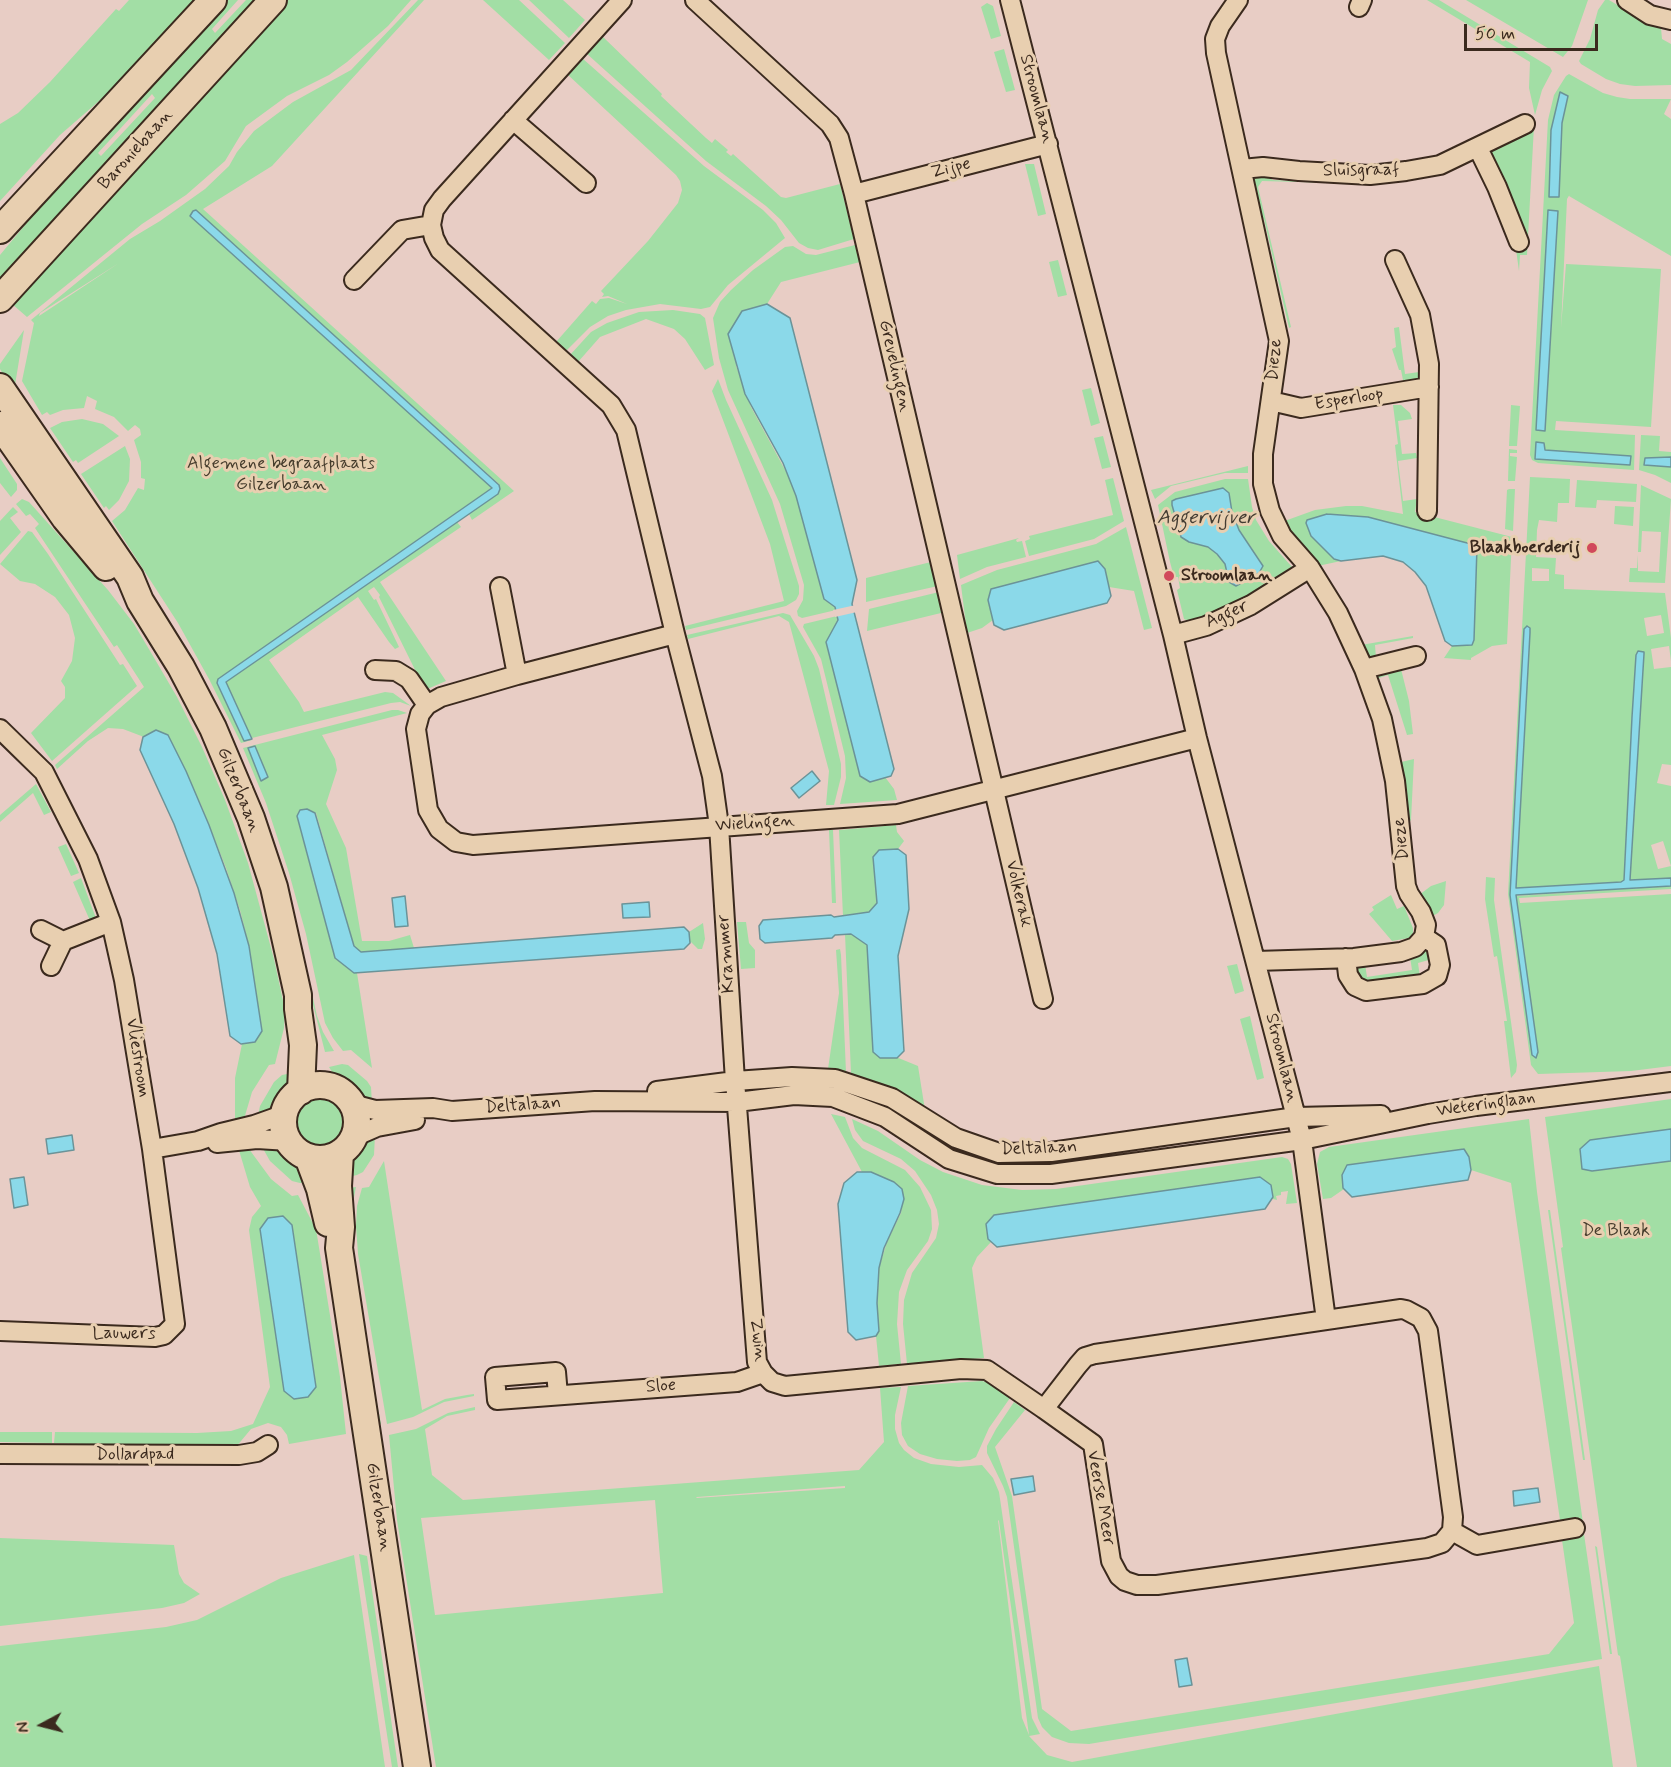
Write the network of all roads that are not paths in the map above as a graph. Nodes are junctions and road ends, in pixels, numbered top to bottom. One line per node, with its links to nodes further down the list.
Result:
1 (213, 0): 17 (street)
2 (273, 0): 21 (street, Baroniebaan)
3 (622, 0): 9 (street)
4 (695, 0): 15 (street, Grevelingen)
5 (1010, 0): 11 (street, Stroomlaan)
6 (1238, 0): 13 (street, Dieze)
7 (1628, 0): 8 (street)
8 (1671, 20)
9 (513, 120): 14 (street); 16 (street)
10 (1525, 124): 12 (street, Sluisgraaf)
11 (1048, 144): 15 (street, Zijpe); 31 (street, Stroomlaan)
12 (1478, 148): 13 (street, Sluisgraaf); 18 (street)
13 (1242, 170): 24 (street, Dieze)
14 (586, 183)
15 (854, 194): 39 (street, Grevelingen)
16 (431, 225): 20 (street); 30 (street)
17 (0, 230)
18 (1519, 242)
19 (1395, 260): 23 (street)
20 (354, 280)
21 (0, 299)
22 (0, 387): 29 (street, Gilzerbaan)
23 (1429, 387): 24 (street, Esperloop); 26 (street)
24 (1270, 401): 27 (street, Dieze)
25 (0, 425): 29 (street, Gilzerbaan)
26 (1428, 511)
27 (1310, 568): 31 (street, Agger); 33 (street, Dieze)
28 (500, 587): 35 (street)
29 (140, 601): 48 (street, Gilzerbaan)
30 (675, 634): 35 (street); 40 (street)
31 (1173, 635): 38 (street, Stroomlaan)
32 (1416, 656): 33 (street)
33 (1364, 669): 43 (street, Dieze)
34 (375, 670): 36 (street)
35 (517, 675): 36 (street)
36 (427, 705): 40 (street, Wielingen)
37 (0, 729): 41 (street, Vliestroom)
38 (1197, 738): 39 (street, Wielingen); 46 (street, Stroomlaan)
39 (993, 789): 40 (street, Wielingen); 49 (street, Volkerak)
40 (719, 826): 50 (street, Krammer)
41 (111, 922): 44 (street); 64 (street, Vliestroom)
42 (40, 930): 44 (street)
43 (1424, 938): 45 (street); 45 (street, Dieze)
44 (63, 941): 47 (street)
45 (1346, 958): 46 (street)
46 (1256, 961): 60 (street, Stroomlaan)
47 (51, 966)
48 (298, 995): 52 (street, Gilzerbaan); 53 (street, Gilzerbaan)
49 (1043, 999)
50 (735, 1081): 54 (street, Deltalaan); 55 (street, Zwin); 60 (street, Deltalaan)
51 (1671, 1082): 59 (street, Weteringlaan)
52 (329, 1086): 53 (street); 56 (street)
53 (302, 1090): 58 (street)
54 (595, 1101): 55 (street, Deltalaan); 57 (street, Deltalaan)
55 (737, 1102): 61 (street, Deltalaan); 69 (street, Zwin)
56 (352, 1104): 57 (street, Deltalaan); 63 (street)
57 (452, 1111): 63 (street, Deltalaan)
58 (285, 1114): 62 (street); 65 (street)
59 (1428, 1114): 60 (street, Deltalaan); 61 (street, Weteringlaan)
60 (1296, 1118): 61 (street, Stroomlaan)
61 (1302, 1140): 67 (street)
62 (198, 1141): 64 (street); 65 (street)
63 (347, 1145): 65 (street); 66 (street, Gilzerbaan)
64 (152, 1149): 68 (street, Lauwers)
65 (299, 1149): 66 (street, Gilzerbaan)
66 (339, 1248): 76 (street, Gilzerbaan)
67 (1326, 1320): 71 (street); 75 (street)
68 (0, 1331)
69 (763, 1373): 70 (street, Sloe); 71 (street, Zwin)
70 (558, 1395)
71 (1044, 1409): 75 (street, Veerse Meer)
72 (268, 1445): 73 (street, Dollardpad)
73 (0, 1454)
74 (1575, 1528): 75 (street)
75 (1452, 1531)
76 (417, 1767)

